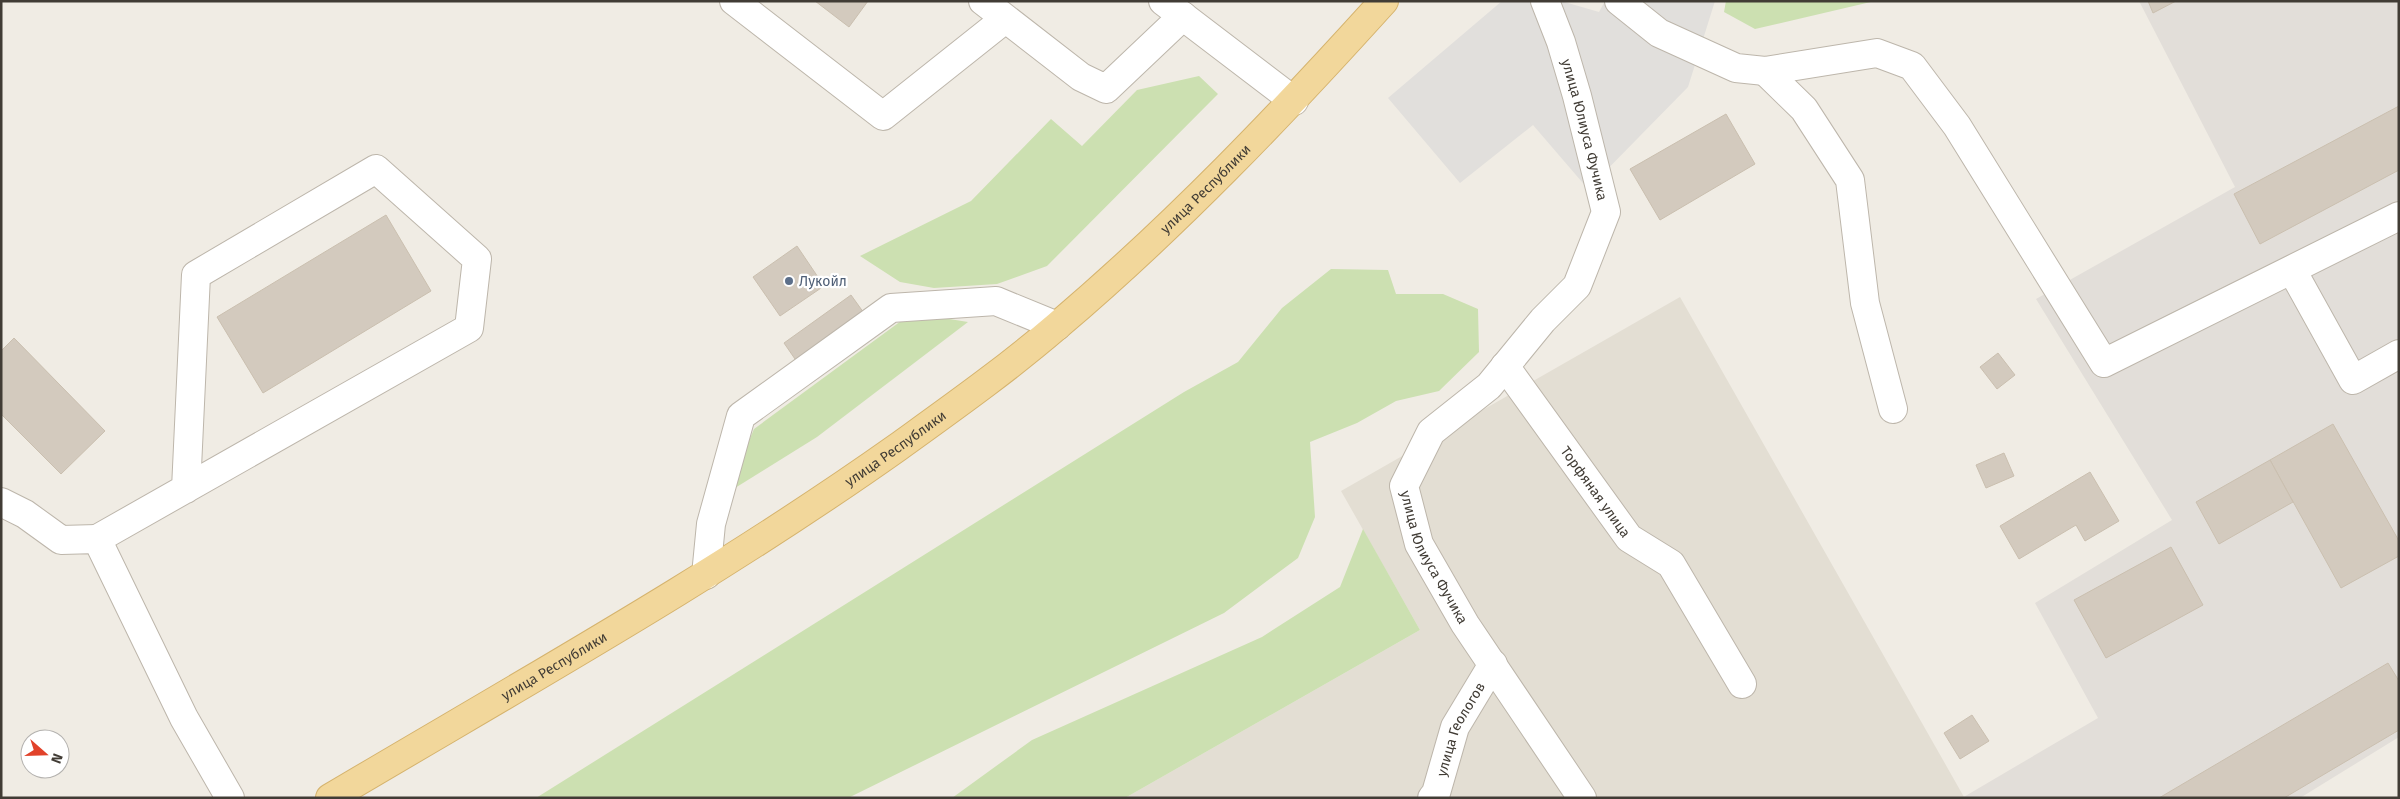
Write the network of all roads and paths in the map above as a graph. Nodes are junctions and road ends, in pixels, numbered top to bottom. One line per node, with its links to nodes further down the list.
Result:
1 (734, 1): 7 (street)
2 (983, 1): 7 (street)
3 (1384, 1): 9 (main road, улица Республики)
4 (1545, 1): 14 (street, улица Юлиуса Фучика)
5 (1619, 1): 8 (street)
6 (1173, 9): 7 (street); 9 (street)
7 (1005, 19)
8 (1765, 71): 11 (street); 15 (street)
9 (1294, 101): 12 (main road, улица Республики)
10 (2399, 216): 11 (street)
11 (2292, 270): 13 (street)
12 (1057, 326): 19 (main road, улица Республики); 19 (street)
13 (2399, 354)
14 (1505, 366): 20 (street, улица Юлиуса Фучика); 21 (street, Торфяная улица)
15 (1893, 409)
16 (186, 489): 16 (street); 18 (street)
17 (1, 502): 18 (street)
18 (97, 539): 22 (street)
19 (706, 575): 23 (main road, улица Республики)
20 (1492, 664): 24 (street, улица Геологов); 25 (street, улица Юлиуса Фучика)
21 (1742, 684)
22 (230, 798)
23 (330, 798)
24 (1432, 798)
25 (1582, 798)

